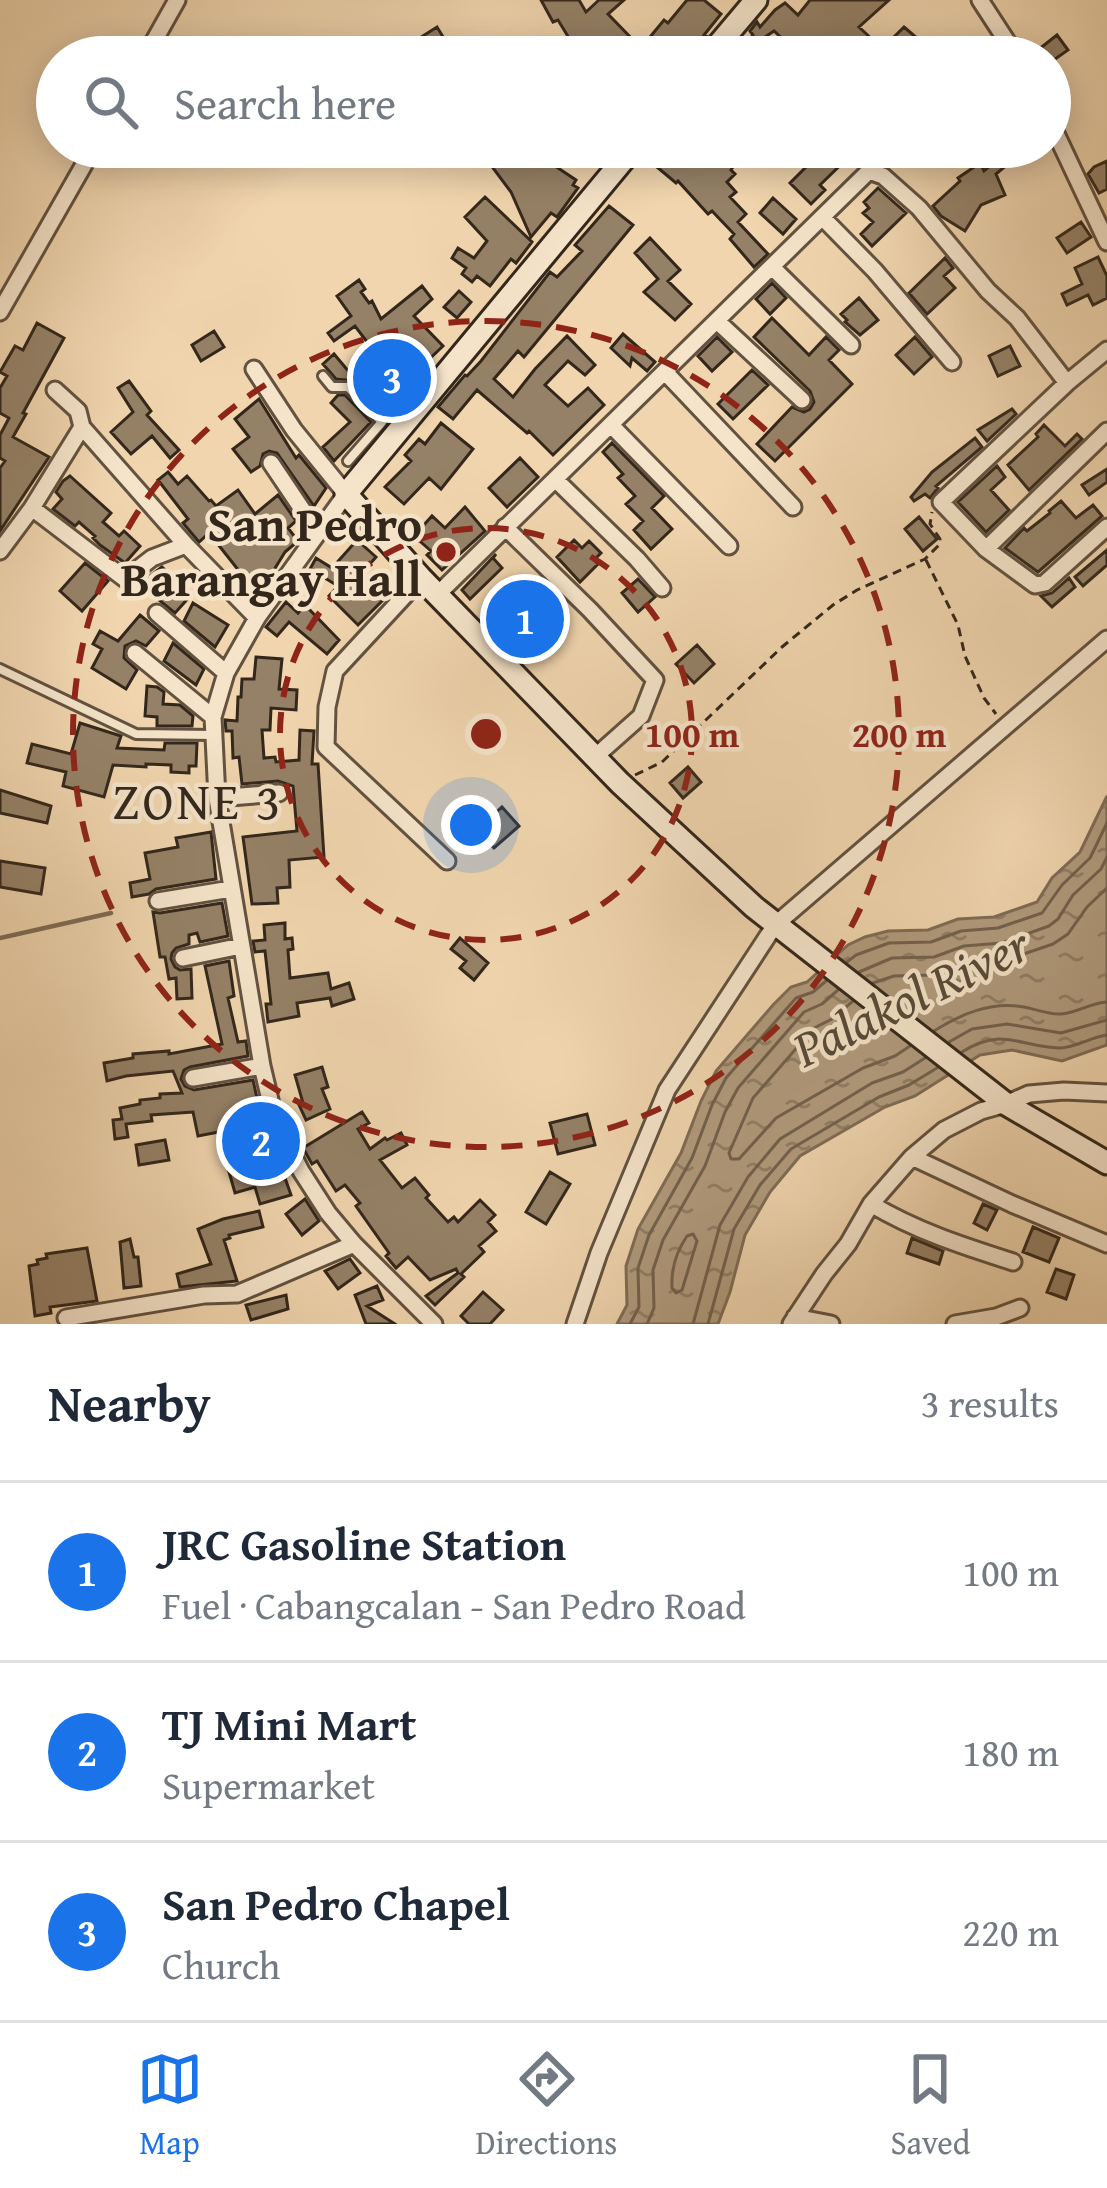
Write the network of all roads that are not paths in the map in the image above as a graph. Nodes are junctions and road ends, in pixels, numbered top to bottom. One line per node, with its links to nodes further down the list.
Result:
1 (177, 0): 4 (street)
2 (756, 0): 5 (street)
3 (980, 0): 6 (street)
4 (157, 36)
5 (726, 36)
6 (1003, 36)
7 (1071, 166): 11 (street)
8 (82, 168): 13 (street)
9 (616, 168): 27 (street)
10 (822, 217): 12 (street); 17 (street); 21 (street)
11 (1107, 242)
12 (772, 267): 14 (street); 15 (street)
13 (0, 312)
14 (717, 321): 19 (street); 23 (street)
15 (851, 345)
16 (1107, 350): 21 (street)
17 (952, 362)
18 (254, 369): 31 (street)
19 (665, 372): 24 (street); 32 (street)
20 (323, 376): 27 (lane)
21 (1067, 383): 39 (street)
22 (55, 390): 25 (street)
23 (802, 400)
24 (612, 426): 30 (street); 38 (street)
25 (82, 427): 33 (street); 37 (street)
26 (1107, 431): 39 (street)
27 (367, 453): 28 (lane); 31 (street)
28 (348, 461)
29 (271, 463): 36 (street)
30 (555, 479): 34 (street); 42 (street)
31 (346, 494): 36 (street); 41 (street)
32 (793, 507)
33 (32, 508): 37 (street); 40 (street)
34 (505, 527): 41 (street); 51 (street)
35 (1107, 527): 39 (street)
36 (318, 532): 44 (street)
37 (186, 545): 44 (street)
38 (729, 546)
39 (986, 549)
40 (0, 551)
41 (429, 586): 51 (street); 54 (street)
42 (662, 588)
43 (157, 613): 48 (street)
44 (256, 618): 48 (street)
45 (1107, 639): 57 (street)
46 (135, 653): 49 (street)
47 (0, 670): 50 (lane)
48 (226, 673): 49 (street)
49 (213, 716): 50 (street)
50 (214, 736): 53 (street)
51 (596, 757): 57 (street)
52 (279, 793): 53 (street)
53 (217, 798): 55 (street)
54 (447, 861)
55 (231, 889): 56 (street); 58 (street)
56 (158, 901)
57 (781, 930): 63 (street); 74 (street)
58 (241, 946): 59 (street); 60 (street)
59 (183, 958)
60 (262, 1066): 61 (street); 67 (street)
61 (193, 1078)
62 (1107, 1094): 63 (street)
63 (1006, 1104): 64 (street); 65 (street)
64 (912, 1157): 66 (street); 68 (street)
65 (1107, 1163)
66 (871, 1204): 69 (street); 73 (street)
67 (354, 1244): 71 (street); 72 (street)
68 (1107, 1244)
69 (1013, 1262)
70 (1020, 1308): 76 (street)
71 (67, 1318)
72 (427, 1321)
73 (793, 1321): 75 (street)
74 (574, 1324)
75 (831, 1324)
76 (956, 1324)

